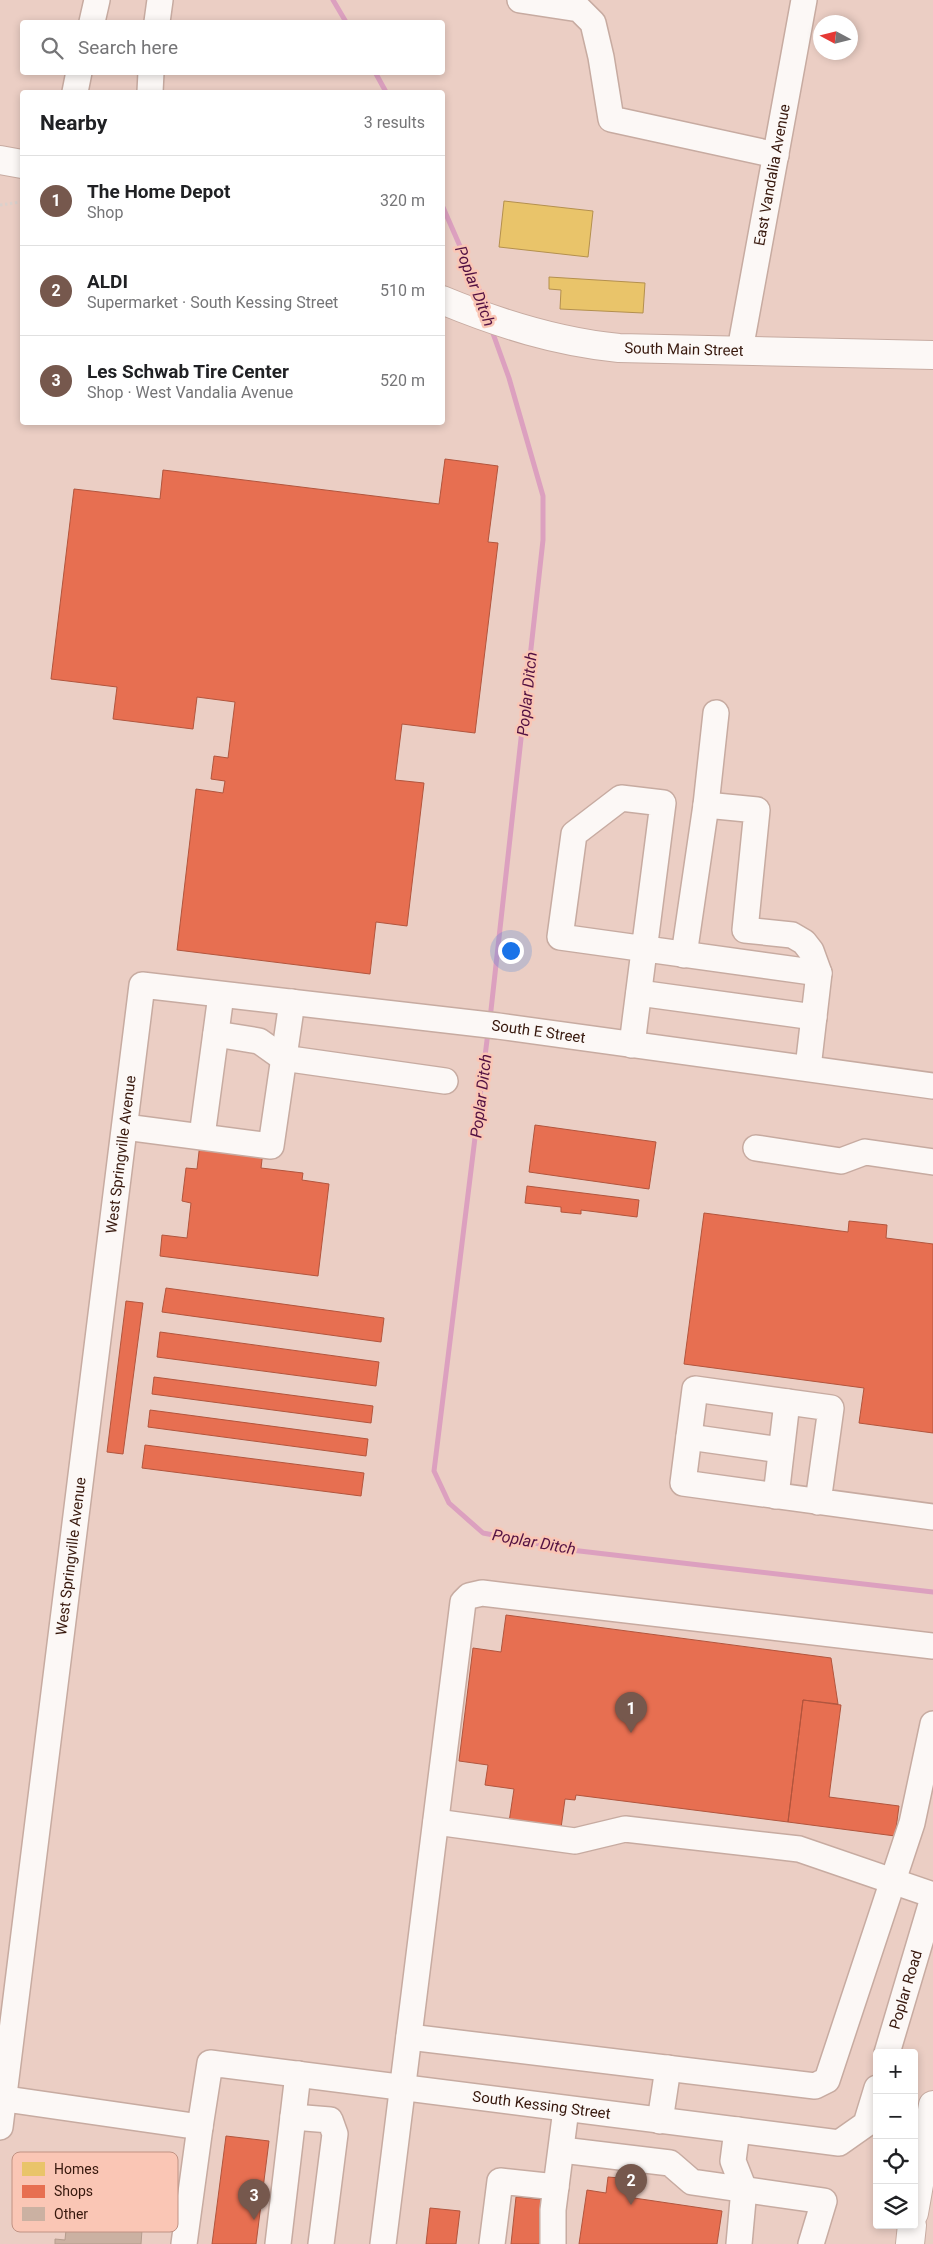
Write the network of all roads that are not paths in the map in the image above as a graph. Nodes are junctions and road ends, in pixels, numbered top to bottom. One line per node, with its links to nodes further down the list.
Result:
1 (97, 0): 5 (street)
2 (160, 0): 6 (street)
3 (520, 0): 11 (street)
4 (804, 0): 11 (street, East Vandalia Avenue)
5 (92, 20)
6 (157, 20)
7 (78, 75): 9 (street)
8 (151, 75): 10 (street)
9 (75, 90)
10 (150, 90)
11 (776, 155): 15 (street, East Vandalia Avenue)
12 (0, 160): 13 (main road)
13 (20, 164)
14 (445, 300): 15 (main road, South Main Street)
15 (740, 350): 16 (main road, South Main Street)
16 (933, 355)
17 (716, 713): 18 (street)
18 (706, 805): 20 (street); 21 (street)
19 (644, 950): 19 (street); 20 (street); 23 (street)
20 (684, 955): 21 (street)
21 (819, 973): 26 (street)
22 (142, 985): 24 (street, South E Street); 33 (street, West Springville Avenue)
23 (639, 993): 26 (street); 28 (street)
24 (221, 995): 25 (street, South E Street); 27 (street)
25 (292, 1002): 28 (street, South E Street); 29 (street)
26 (814, 1017): 30 (street)
27 (216, 1034): 29 (street); 34 (street)
28 (632, 1045): 30 (street, South E Street)
29 (283, 1058): 31 (street); 34 (street)
30 (808, 1068): 32 (street, South E Street)
31 (445, 1081)
32 (933, 1086)
33 (126, 1127): 34 (street); 54 (street, West Springville Avenue)
34 (202, 1136)
35 (756, 1148): 36 (street)
36 (933, 1162)
37 (787, 1402): 38 (street); 39 (street); 41 (street)
38 (689, 1438): 39 (street); 40 (street)
39 (781, 1450): 40 (street)
40 (776, 1496): 41 (street)
41 (818, 1502): 42 (street)
42 (933, 1517)
43 (933, 1646): 45 (street)
44 (933, 1724): 46 (street)
45 (436, 1822): 46 (street); 48 (street)
46 (892, 1881): 47 (street); 50 (street)
47 (933, 1897): 49 (street, Poplar Road)
48 (409, 2037): 50 (street); 52 (street)
49 (888, 2049)
50 (668, 2068): 58 (street)
51 (298, 2074): 52 (street, South Kessing Street); 57 (street); 60 (street, South Kessing Street)
52 (403, 2088): 56 (street, South Kessing Street); 70 (street)
53 (875, 2094): 61 (street, South Kessing Street)
54 (2, 2099): 59 (street, West Springville Avenue); 60 (street)
55 (933, 2105): 65 (main road)
56 (566, 2109): 58 (street, South Kessing Street); 62 (street)
57 (293, 2117): 68 (street); 69 (street)
58 (660, 2120): 61 (street, South Kessing Street)
59 (0, 2126)
60 (200, 2127): 67 (street)
61 (737, 2130): 64 (street)
62 (562, 2150): 63 (street); 64 (street)
63 (556, 2187): 71 (street); 72 (street)
64 (744, 2189): 73 (street); 74 (street)
65 (918, 2190)
66 (912, 2229): 75 (main road)
67 (184, 2244)
68 (278, 2244)
69 (321, 2244)
70 (383, 2244)
71 (492, 2244)
72 (553, 2244)
73 (740, 2244)
74 (811, 2244)
75 (910, 2244)

